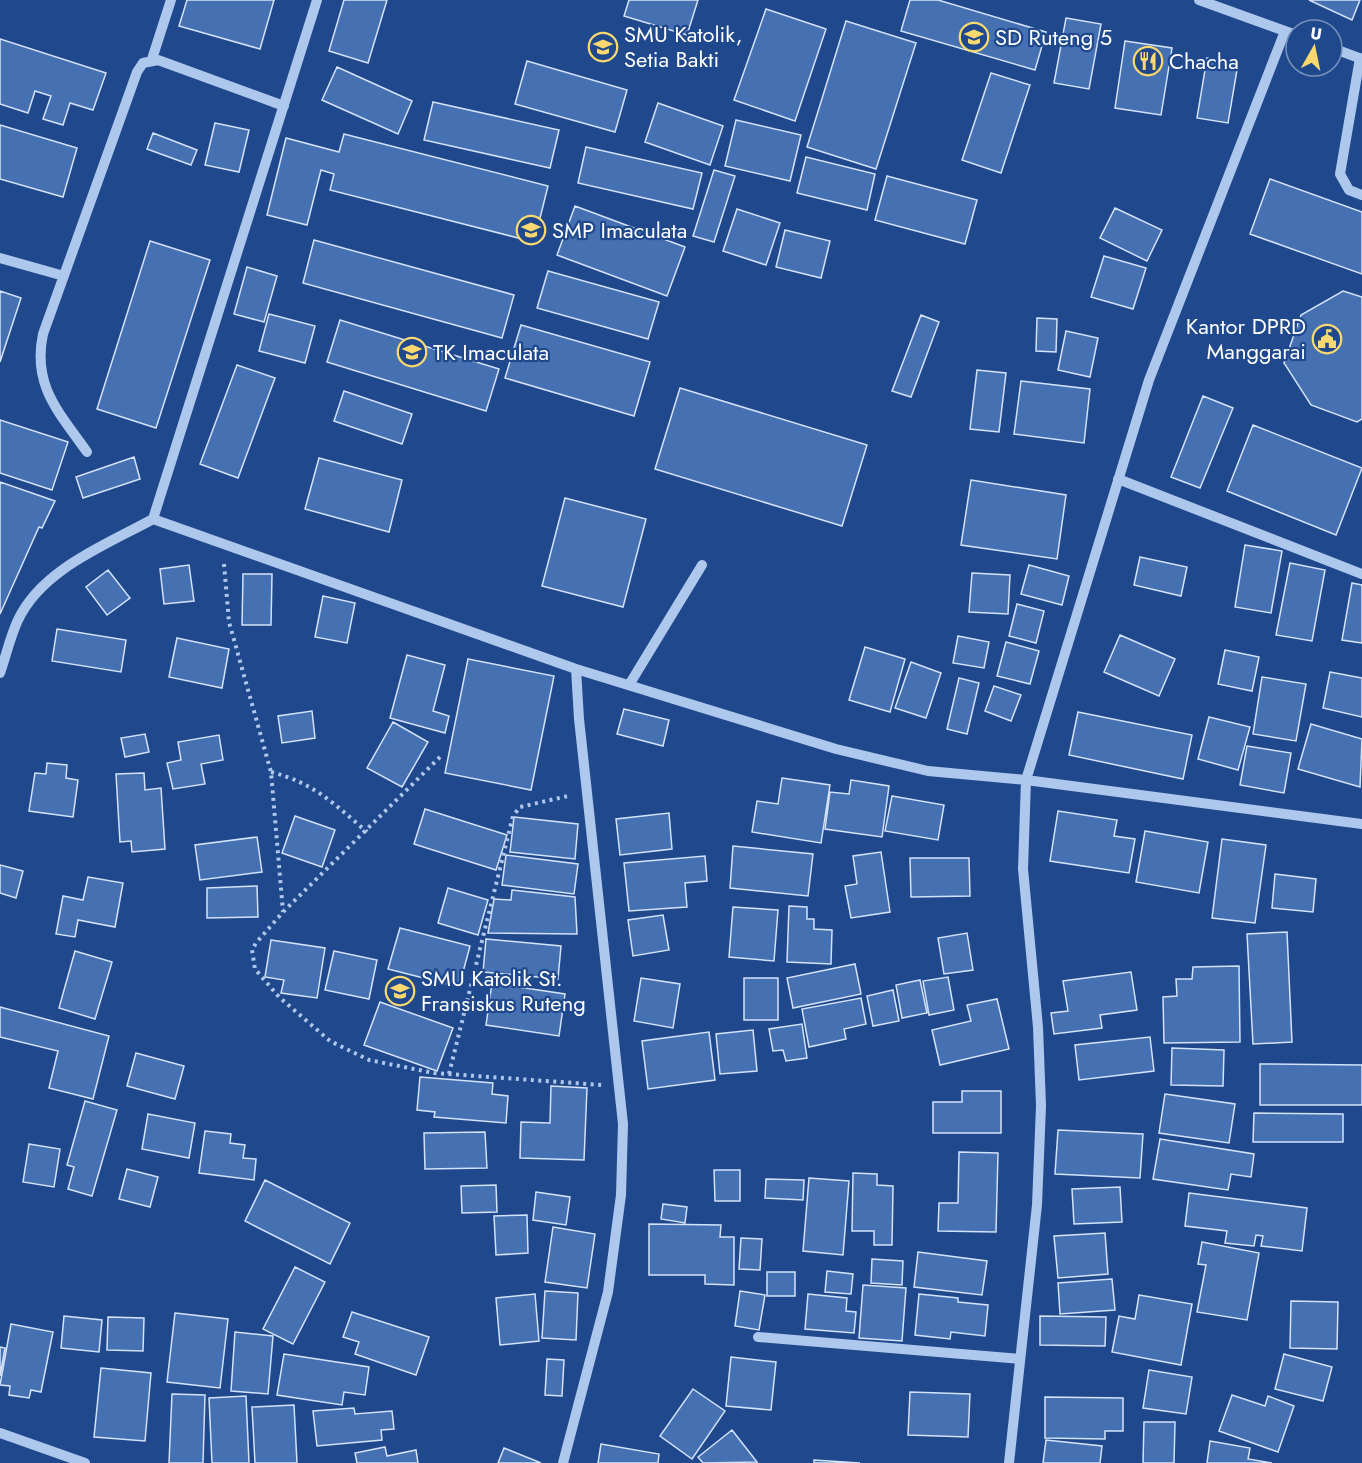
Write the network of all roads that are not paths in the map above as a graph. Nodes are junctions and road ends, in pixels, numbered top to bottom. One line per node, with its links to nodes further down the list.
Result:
1 (171, 0): 7 (street)
2 (317, 0): 9 (street)
3 (1199, 0): 4 (street)
4 (1284, 32)
5 (1284, 35): 14 (street)
6 (1344, 53): 8 (street)
7 (152, 59): 9 (street); 12 (street)
8 (1361, 59): 10 (street)
9 (284, 106): 15 (street)
10 (1362, 195)
11 (0, 258): 12 (street)
12 (64, 276): 13 (street)
13 (87, 452)
14 (1118, 479): 17 (street); 21 (street)
15 (153, 519): 18 (street); 19 (street)
16 (702, 566): 20 (street)
17 (1362, 573)
18 (576, 669): 20 (street); 27 (street)
19 (0, 673)
20 (629, 685): 21 (street)
21 (1026, 780): 22 (street); 24 (street)
22 (1362, 824)
23 (758, 1337): 24 (street)
24 (1020, 1359): 28 (street)
25 (0, 1433): 26 (street)
26 (85, 1463)
27 (563, 1463)
28 (1009, 1463)

